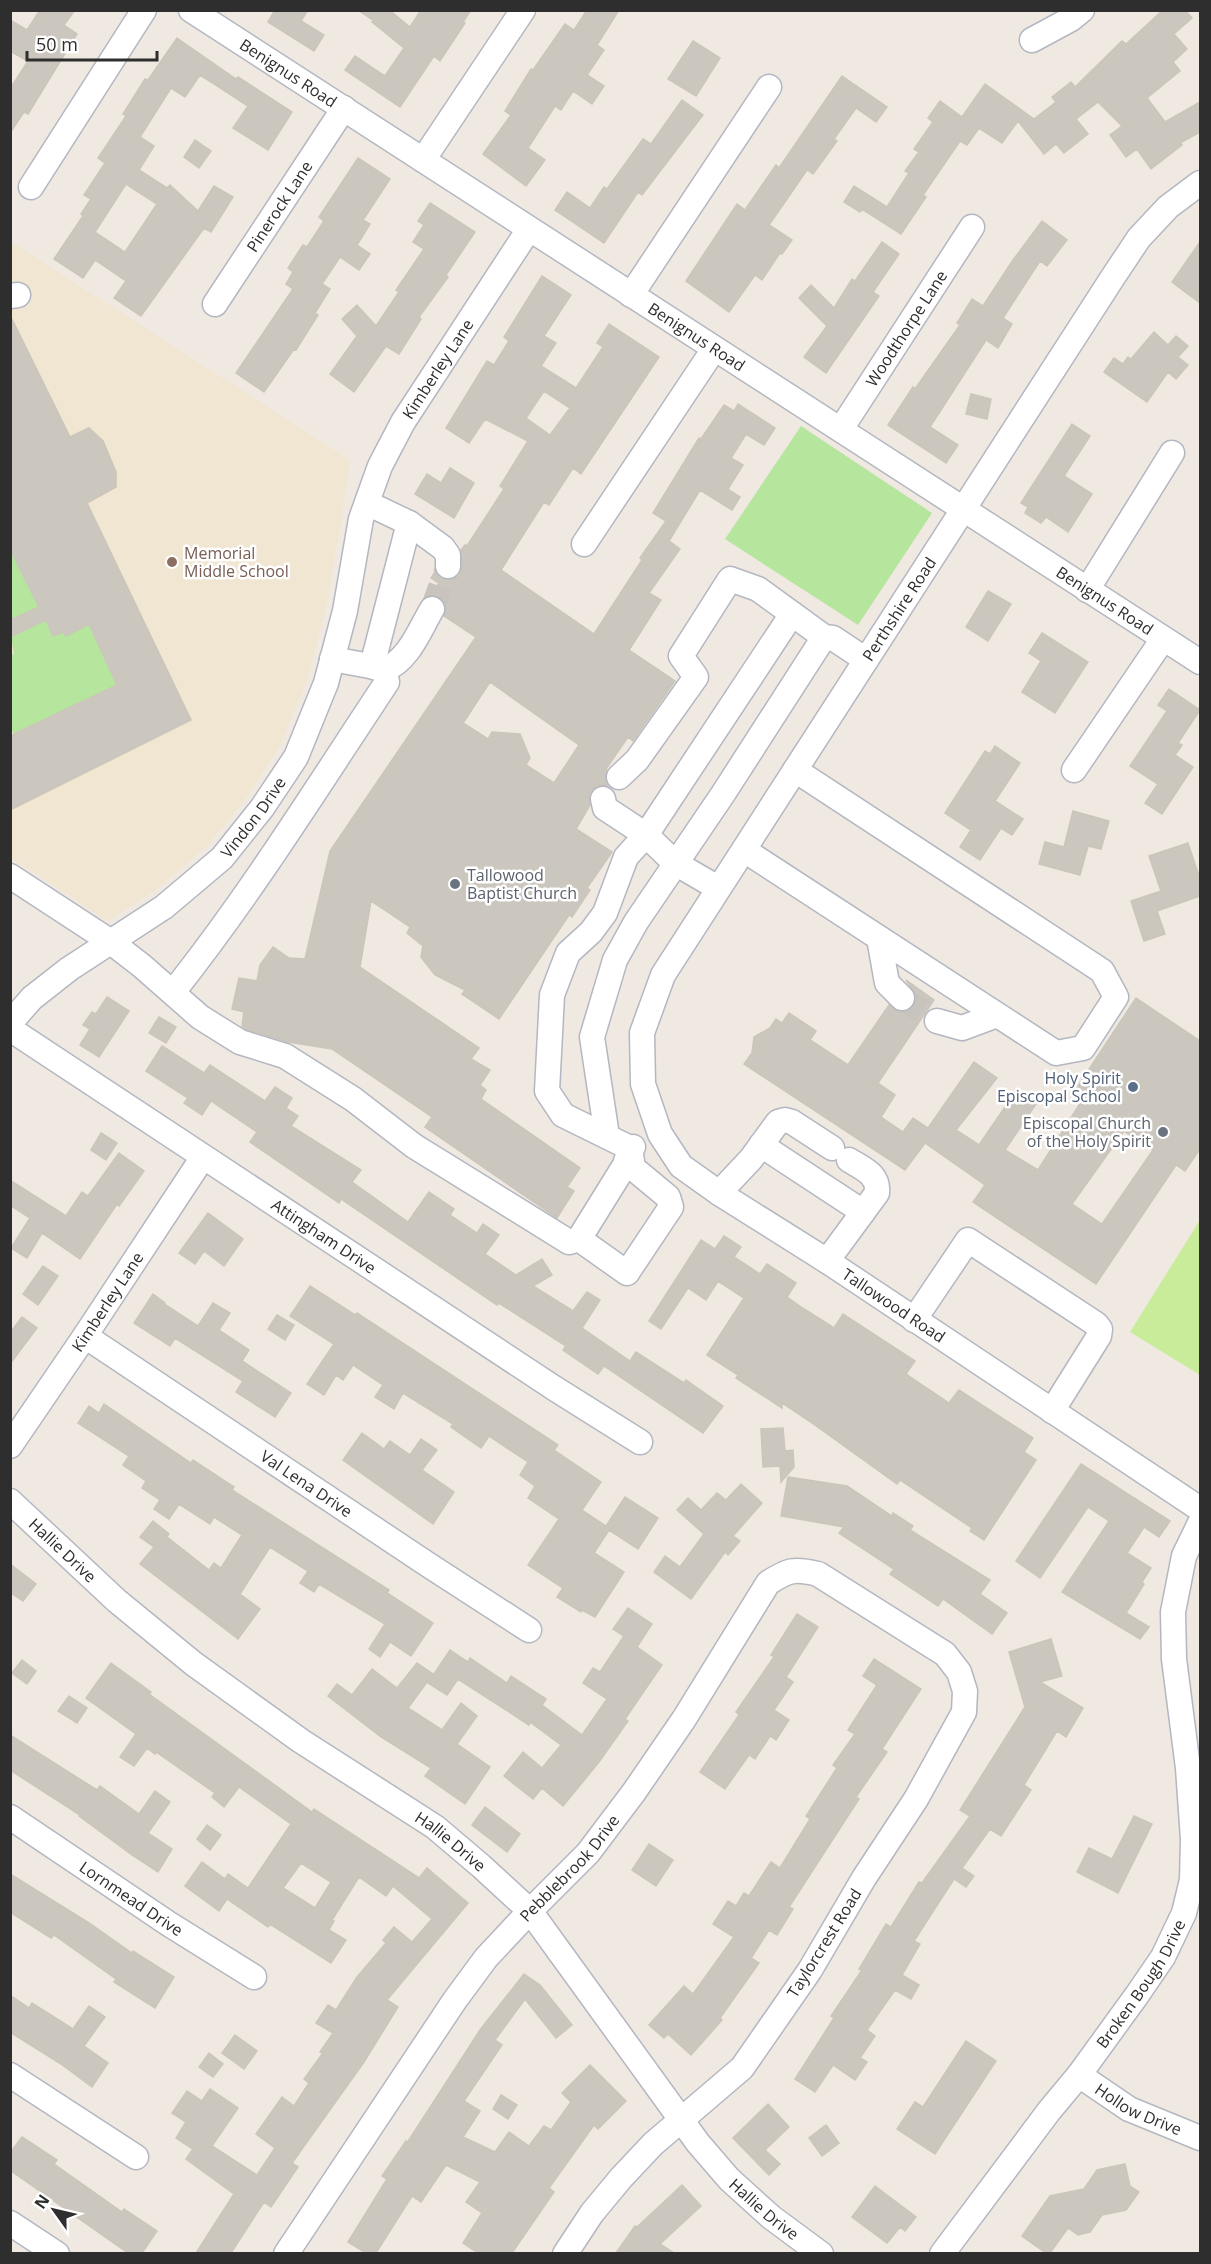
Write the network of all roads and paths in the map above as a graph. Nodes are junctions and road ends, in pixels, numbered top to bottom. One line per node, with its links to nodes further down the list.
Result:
1 (144, 10): 11 (street)
2 (191, 10): 5 (street, Benignus Road)
3 (522, 10): 9 (street)
4 (1082, 10): 6 (street)
5 (219, 18): 8 (street, Benignus Road)
6 (1032, 40)
7 (769, 87): 14 (street)
8 (344, 108): 9 (street, Benignus Road); 15 (street, Pinerock Lane)
9 (423, 160): 13 (street, Benignus Road)
10 (1200, 183): 19 (street, Perthshire Road)
11 (31, 187)
12 (972, 227): 17 (street, Woodthorpe Lane)
13 (529, 229): 14 (street, Benignus Road); 20 (street, Kimberley Lane)
14 (631, 295): 16 (street, Benignus Road)
15 (215, 304)
16 (714, 349): 17 (street, Benignus Road); 22 (street)
17 (841, 429): 19 (street, Benignus Road)
18 (1172, 453): 24 (street)
19 (964, 508): 24 (street, Benignus Road); 30 (street, Perthshire Road)
20 (364, 511): 21 (street); 29 (street, Vindon Drive)
21 (409, 523): 23 (street); 32 (street)
22 (584, 544)
23 (448, 566)
24 (1087, 590): 28 (street, Benignus Road)
25 (432, 609): 32 (street)
26 (792, 614): 27 (street); 35 (street); 37 (street)
27 (824, 637): 30 (street); 39 (street)
28 (1163, 639): 31 (street, Benignus Road); 34 (street)
29 (332, 659): 32 (street); 43 (street, Vindon Drive)
30 (866, 660): 33 (street, Perthshire Road)
31 (1200, 662)
32 (378, 668): 44 (street)
33 (795, 770): 38 (street, Perthshire Road); 46 (street)
34 (1074, 770)
35 (619, 777)
36 (603, 800): 37 (street)
37 (646, 835): 39 (street); 52 (street)
38 (744, 850): 41 (street, Perthshire Road); 42 (street)
39 (680, 858): 41 (street); 52 (street)
40 (10, 876): 43 (street)
41 (718, 888): 50 (street, Perthshire Road)
42 (879, 938): 45 (street); 46 (street)
43 (111, 942): 44 (street); 48 (street, Vindon Drive)
44 (172, 992): 58 (street)
45 (902, 998)
46 (998, 1015): 47 (street)
47 (937, 1021)
48 (10, 1023)
49 (10, 1029): 55 (street, Attingham Drive)
50 (643, 1061): 51 (street, Tallowood Road)
51 (660, 1134): 54 (street); 56 (street, Tallowood Road)
52 (607, 1136): 54 (street)
53 (761, 1145): 56 (street); 57 (street); 57 (street)
54 (630, 1148): 58 (street); 58 (street)
55 (202, 1157): 61 (street, Kimberley Lane); 63 (street, Attingham Drive)
56 (719, 1193): 59 (street, Tallowood Road)
57 (863, 1212): 59 (street)
58 (579, 1239)
59 (827, 1261): 60 (street, Tallowood Road)
60 (914, 1320): 62 (street, Tallowood Road); 62 (street)
61 (85, 1336): 64 (street, Kimberley Lane); 69 (street, Val Lena Drive)
62 (1052, 1411): 66 (street, Tallowood Road)
63 (640, 1442)
64 (10, 1446)
65 (10, 1501): 71 (street, Hallie Drive)
66 (1200, 1509)
67 (1200, 1523): 74 (street, Broken Bough Drive)
68 (881, 1615): 71 (street, Pebblebrook Drive); 75 (street, Taylorcrest Road)
69 (529, 1630)
70 (10, 1817): 72 (street, Lornmead Drive)
71 (530, 1911): 75 (street, Hallie Drive); 80 (street, Pebblebrook Drive)
72 (254, 1977)
73 (10, 2075): 77 (street)
74 (1079, 2075): 76 (street, Hollow Drive); 83 (street, Broken Bough Drive)
75 (682, 2120): 81 (street, Taylorcrest Road); 82 (street, Hallie Drive)
76 (1200, 2138)
77 (136, 2157)
78 (10, 2223): 79 (street)
79 (57, 2253)
80 (286, 2253)
81 (565, 2253)
82 (821, 2253)
83 (942, 2253)

